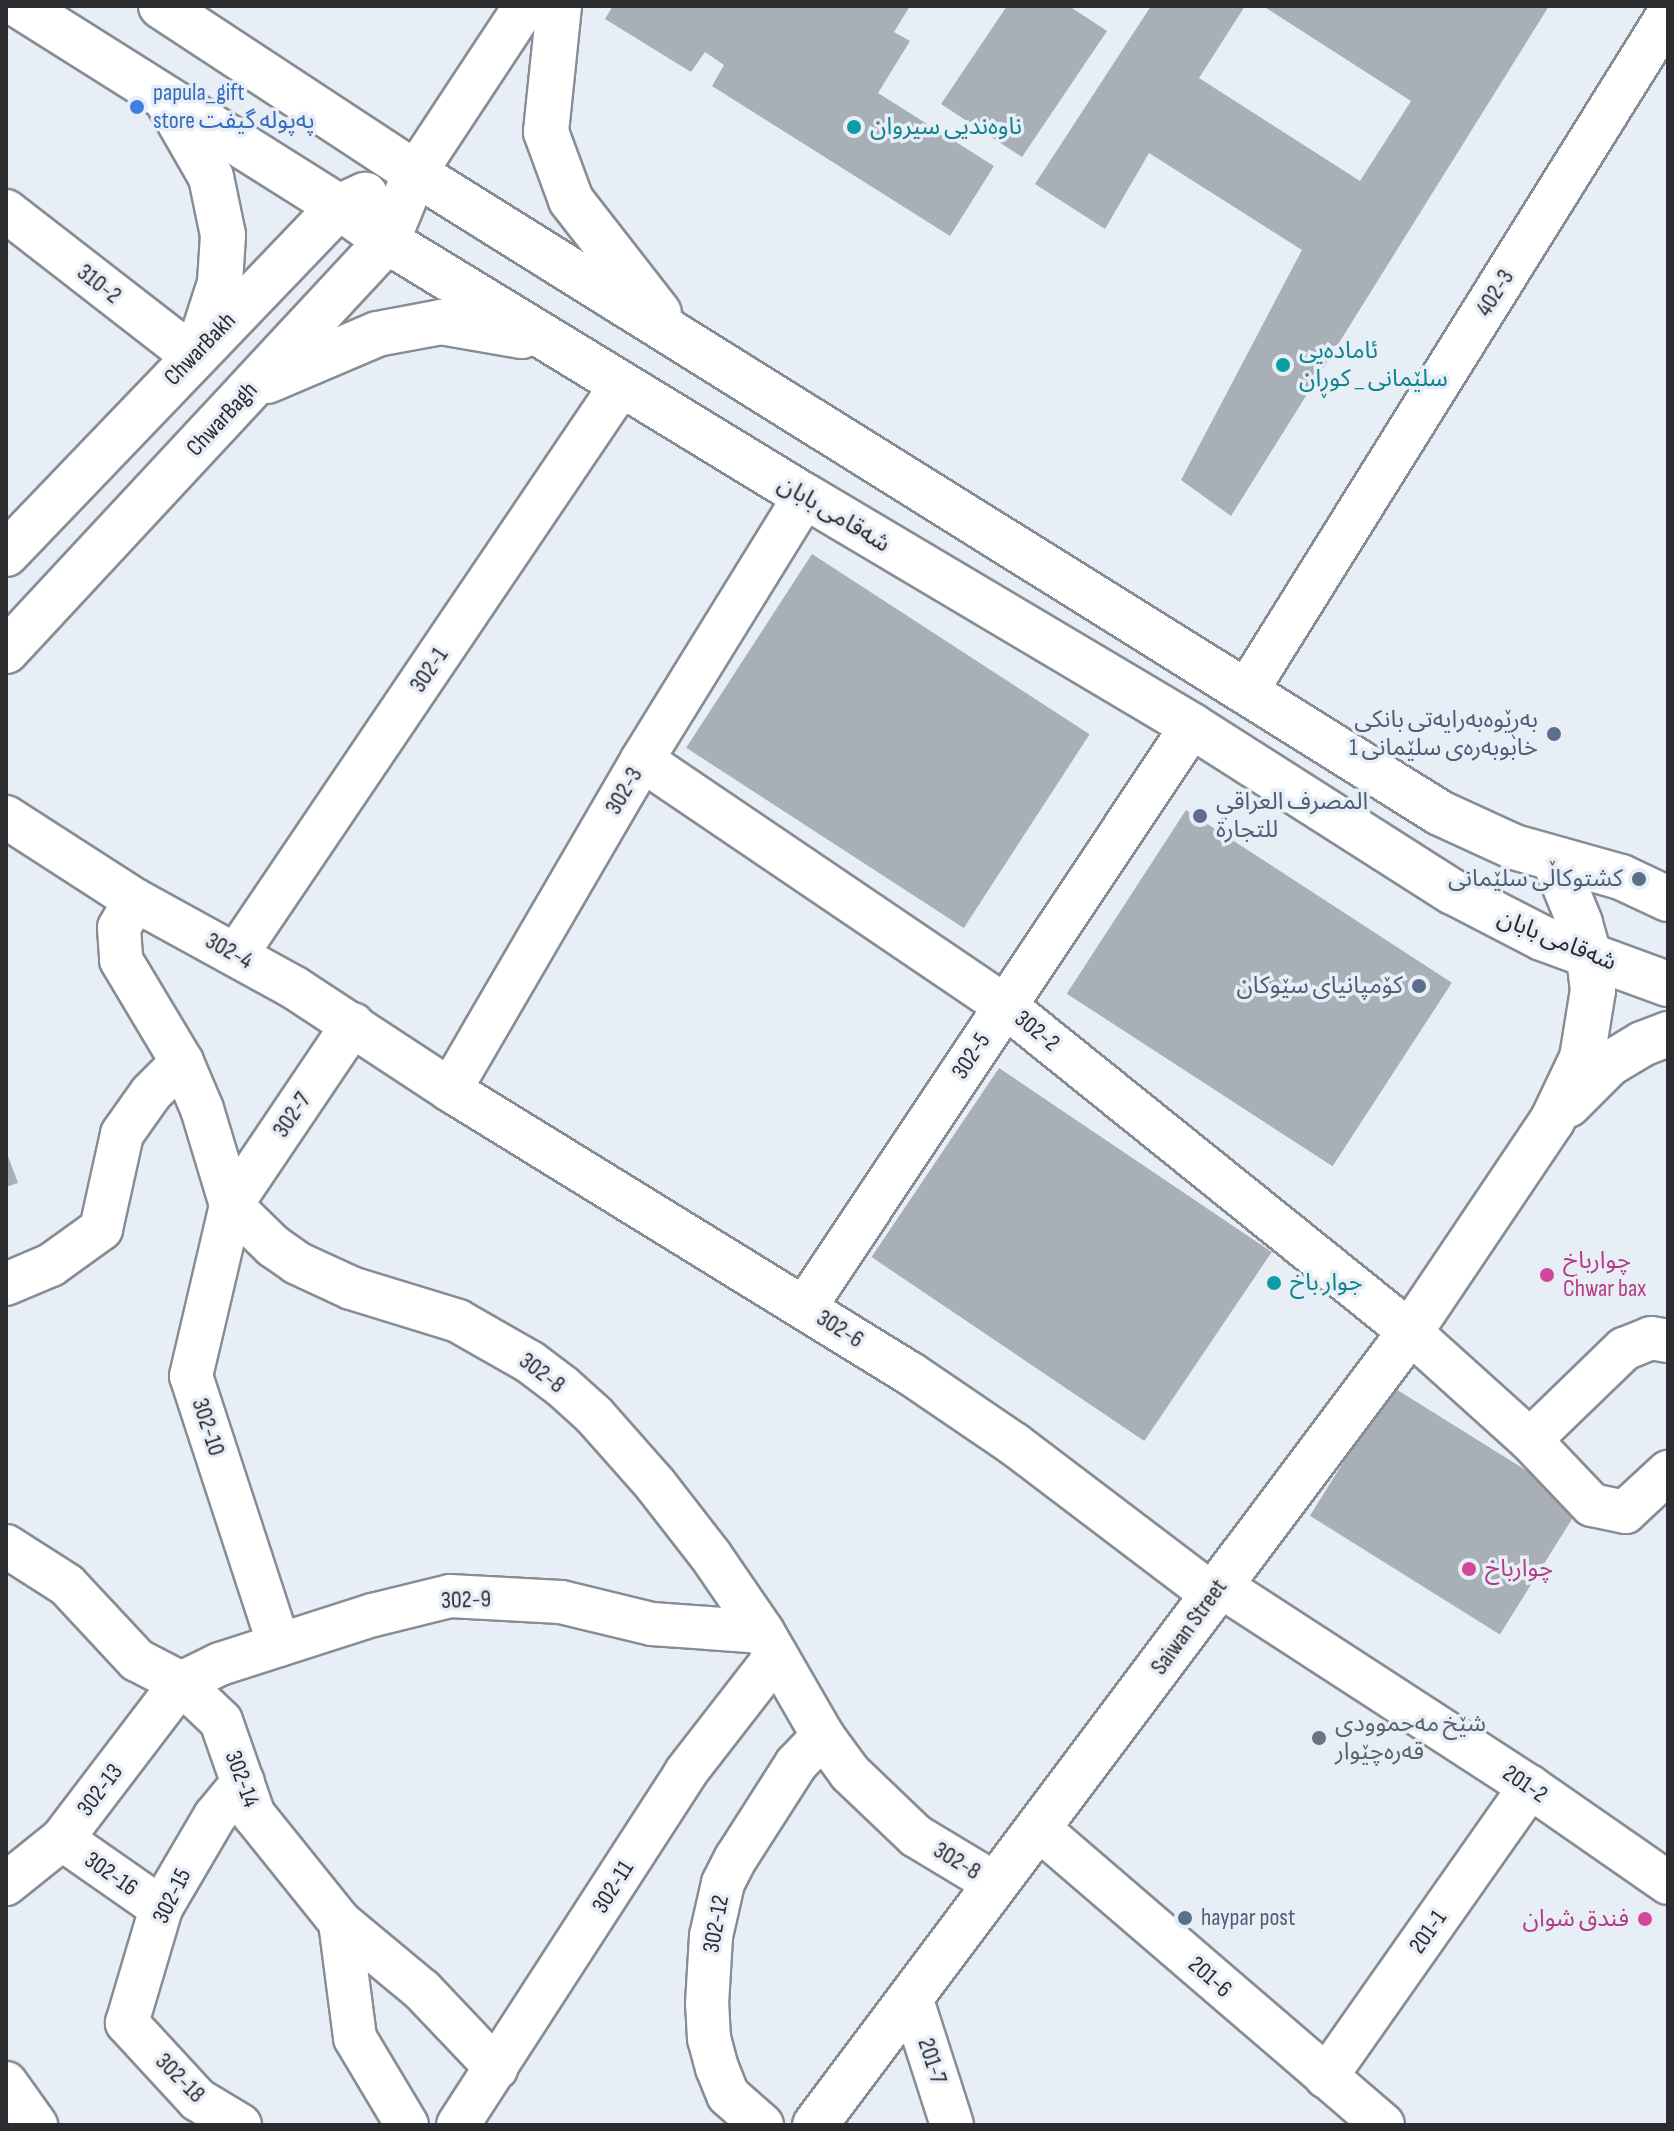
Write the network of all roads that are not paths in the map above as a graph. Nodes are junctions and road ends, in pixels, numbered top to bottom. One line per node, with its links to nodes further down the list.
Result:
1 (20, 6): 6 (main road, شەقامی بابان)
2 (161, 6): 7 (main road)
3 (525, 6): 7 (street)
4 (559, 6): 11 (main road)
5 (1668, 15): 19 (street, 402-3)
6 (165, 97): 8 (main road, شەقامی بابان); 13 (main road)
7 (415, 173): 8 (main road, ChwarBakh); 10 (main road, ChwarBagh); 11 (main road)
8 (339, 207): 10 (main road, شەقامی بابان); 13 (main road, ChwarBakh)
9 (6, 211): 13 (street, 310-2)
10 (387, 241): 12 (main road, شەقامی بابان); 15 (main road, ChwarBagh)
11 (678, 337): 19 (main road)
12 (549, 341): 14 (main road, شەقامی بابان); 15 (main road)
13 (196, 353): 17 (main road, ChwarBakh)
14 (621, 385): 16 (main road, شەقامی بابان); 26 (street, 302-1)
15 (250, 388): 18 (main road, ChwarBagh)
16 (805, 496): 20 (main road, شەقامی بابان); 21 (street, 302-3)
17 (6, 554)
18 (6, 651)
19 (1246, 692): 23 (main road)
20 (1192, 726): 27 (main road, شەقامی بابان); 29 (street, 302-5)
21 (642, 760): 29 (street, 302-2); 33 (street, 302-3)
22 (6, 817): 25 (street, 302-4)
23 (1554, 860): 24 (main road); 27 (main road, Saiwan Street)
24 (1668, 899)
25 (135, 900): 26 (street, 302-4); 32 (street, 302-8)
26 (236, 955): 30 (street, 302-4)
27 (1589, 955): 28 (main road, شەقامی بابان); 34 (main road, Saiwan Street)
28 (1668, 984)
29 (1004, 1005): 37 (street, 302-5); 38 (street, 302-2)
30 (353, 1024): 33 (street, 302-4); 35 (street, 302-7)
31 (1668, 1034): 34 (main road, Saiwan Street)
32 (182, 1062): 35 (street, 302-8); 36 (street)
33 (450, 1090): 37 (street, 302-6)
34 (1552, 1121): 38 (main road, Saiwan Street)
35 (231, 1205): 44 (street, 302-8); 45 (street, 302-10)
36 (6, 1284)
37 (805, 1307): 43 (street, 302-6)
38 (1410, 1332): 40 (street, 302-2); 43 (main road, Saiwan Street)
39 (1668, 1341): 40 (street)
40 (1530, 1440): 41 (street, 302-2)
41 (1668, 1472)
42 (6, 1546): 46 (street, 302-14)
43 (1216, 1590): 49 (street, 201-2); 50 (main road, Saiwan Street)
44 (770, 1644): 45 (street, 302-9); 47 (street, 302-8); 59 (street, 302-11)
45 (279, 1645): 46 (street, 302-9)
46 (181, 1683): 48 (street, 302-14); 51 (street, 302-13)
47 (823, 1736): 54 (street, 302-8); 64 (street, 302-12)
48 (243, 1782): 55 (street, 302-15); 56 (street, 302-14)
49 (1530, 1787): 52 (street, 201-2); 60 (street, 201-1)
50 (1038, 1828): 54 (main road, Saiwan Street); 60 (street, 201-6)
51 (62, 1839): 53 (street, 302-13); 55 (street, 302-16)
52 (1668, 1883)
53 (6, 1884)
54 (996, 1884): 57 (main road, Saiwan Street)
55 (161, 1908): 58 (street, 302-15)
56 (340, 1922): 59 (street, 302-14); 62 (street)
57 (911, 1997): 65 (main road, Saiwan Street); 66 (street, 201-7)
58 (127, 2023): 61 (street, 302-18)
59 (496, 2068): 63 (street, 302-11)
60 (1326, 2077): 67 (street, 201-6)
61 (240, 2125)
62 (407, 2125)
63 (458, 2125)
64 (762, 2125)
65 (815, 2125)
66 (952, 2125)
67 (1383, 2125)

